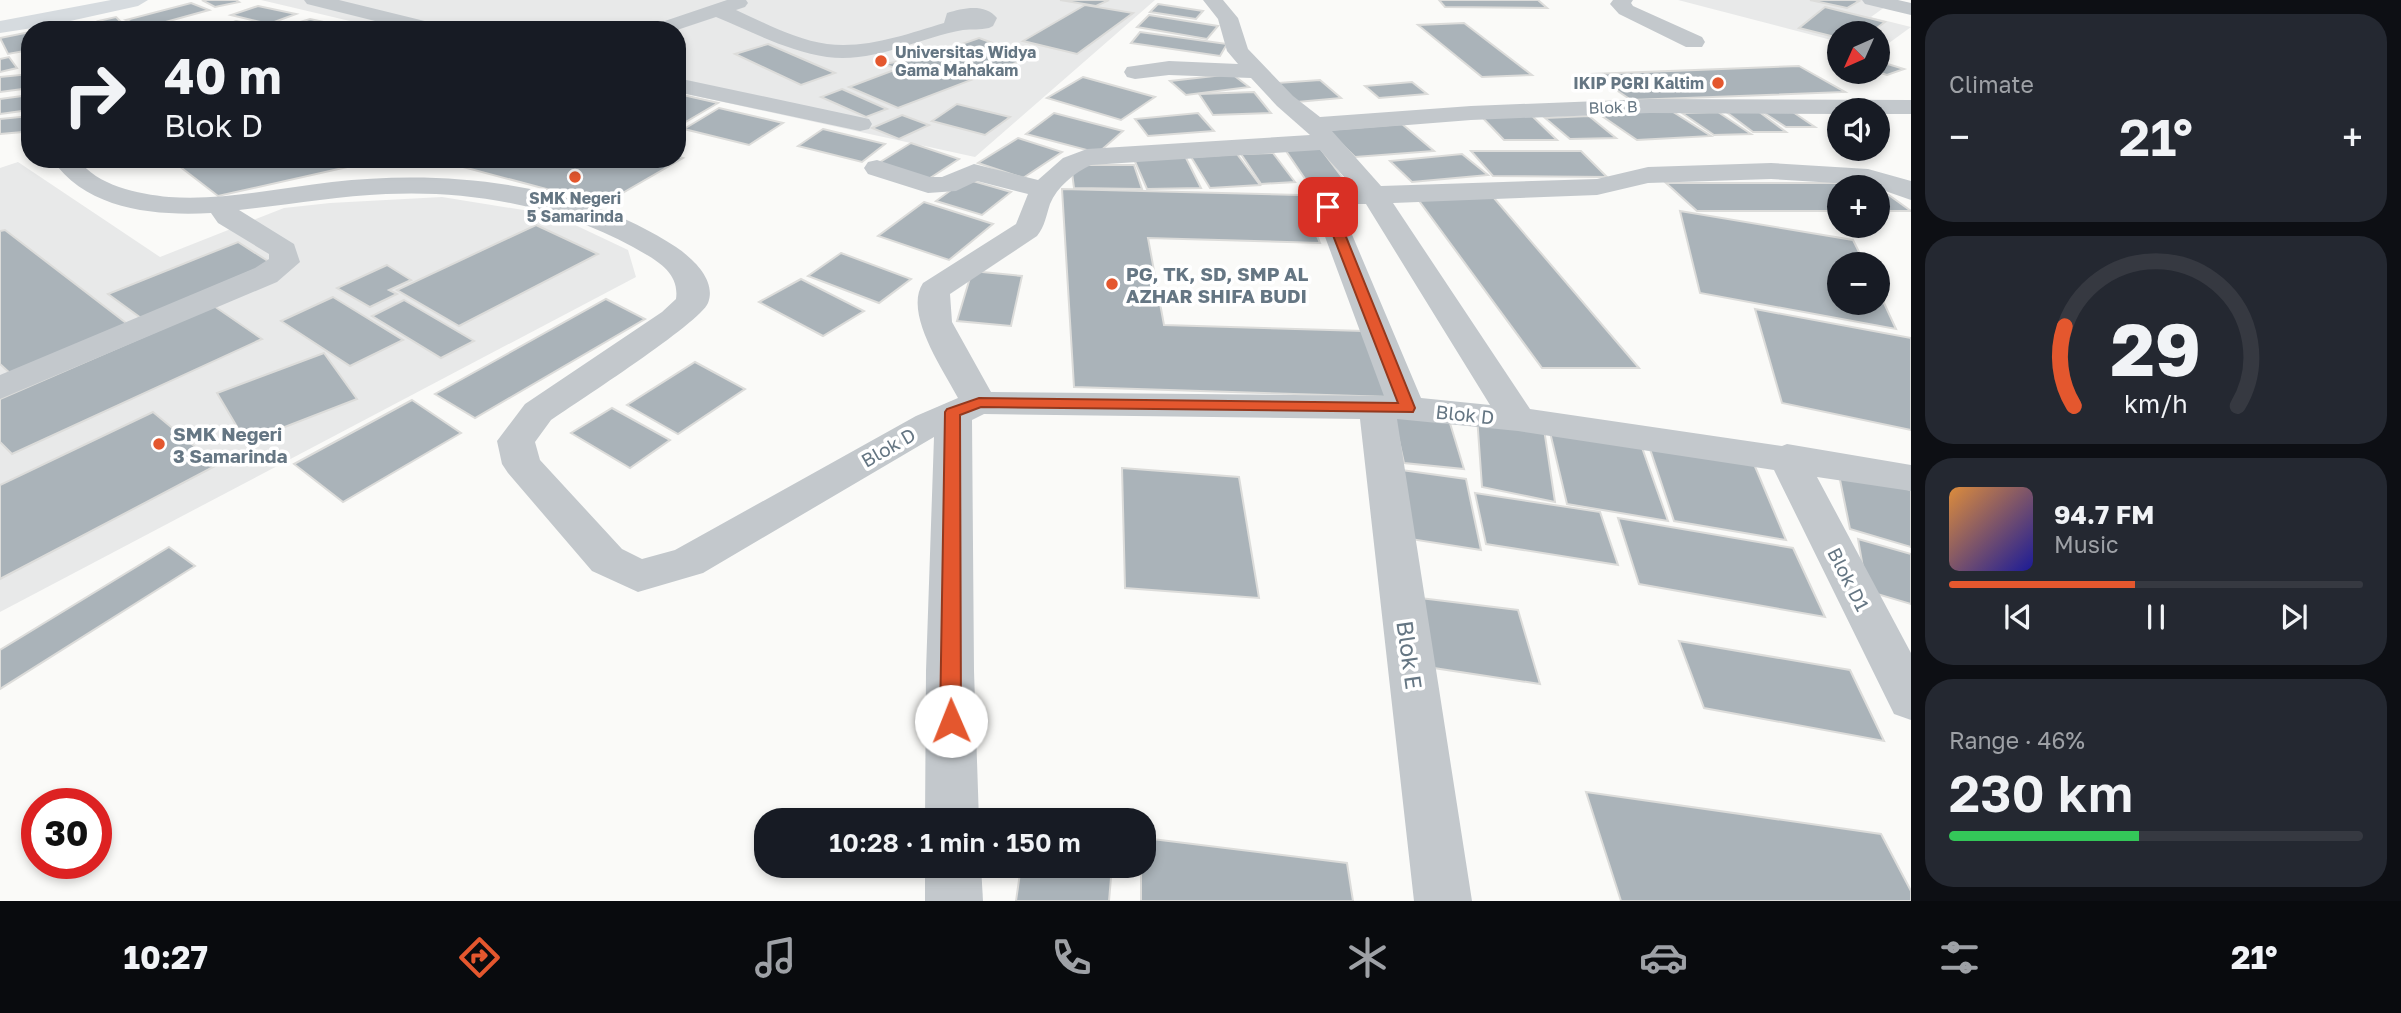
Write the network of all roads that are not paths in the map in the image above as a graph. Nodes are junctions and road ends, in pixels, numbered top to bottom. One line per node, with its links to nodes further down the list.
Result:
1 (83, 0): 9 (main road)
2 (138, 0): 11 (main road)
3 (314, 0): 12 (street)
4 (1213, 0): 20 (street)
5 (1623, 0): 18 (street)
6 (1872, 0): 8 (street)
7 (755, 4): 10 (street)
8 (1911, 9)
9 (0, 15)
10 (715, 20): 13 (street); 14 (street); 17 (street)
11 (64, 21)
12 (401, 21)
13 (900, 22)
14 (686, 25)
15 (21, 26): 16 (main road)
16 (0, 27)
17 (686, 38)
18 (1693, 42)
19 (1135, 72): 20 (street)
20 (1258, 72): 24 (street)
21 (686, 87): 23 (street)
22 (1911, 107): 24 (street, Blok B)
23 (860, 124)
24 (1321, 134): 29 (street, Blok B); 31 (street)
25 (69, 168): 32 (street)
26 (379, 168): 28 (street)
27 (877, 168): 29 (street)
28 (328, 190): 32 (street); 34 (street, Blok D)
29 (1046, 190): 34 (street)
30 (1911, 192): 31 (street)
31 (1374, 195): 35 (street, Blok E); 36 (street)
32 (230, 202): 33 (street)
33 (0, 388)
34 (966, 407): 35 (street, Blok D); 40 (street)
35 (1392, 409): 36 (street, Blok D); 43 (street, Blok E)
36 (1518, 419): 37 (street, Blok D)
37 (1787, 457): 38 (street, Blok D); 39 (street, Blok D1)
38 (1911, 478)
39 (1911, 700)
40 (952, 808)
41 (953, 878): 42 (street)
42 (954, 901)
43 (1443, 901)

